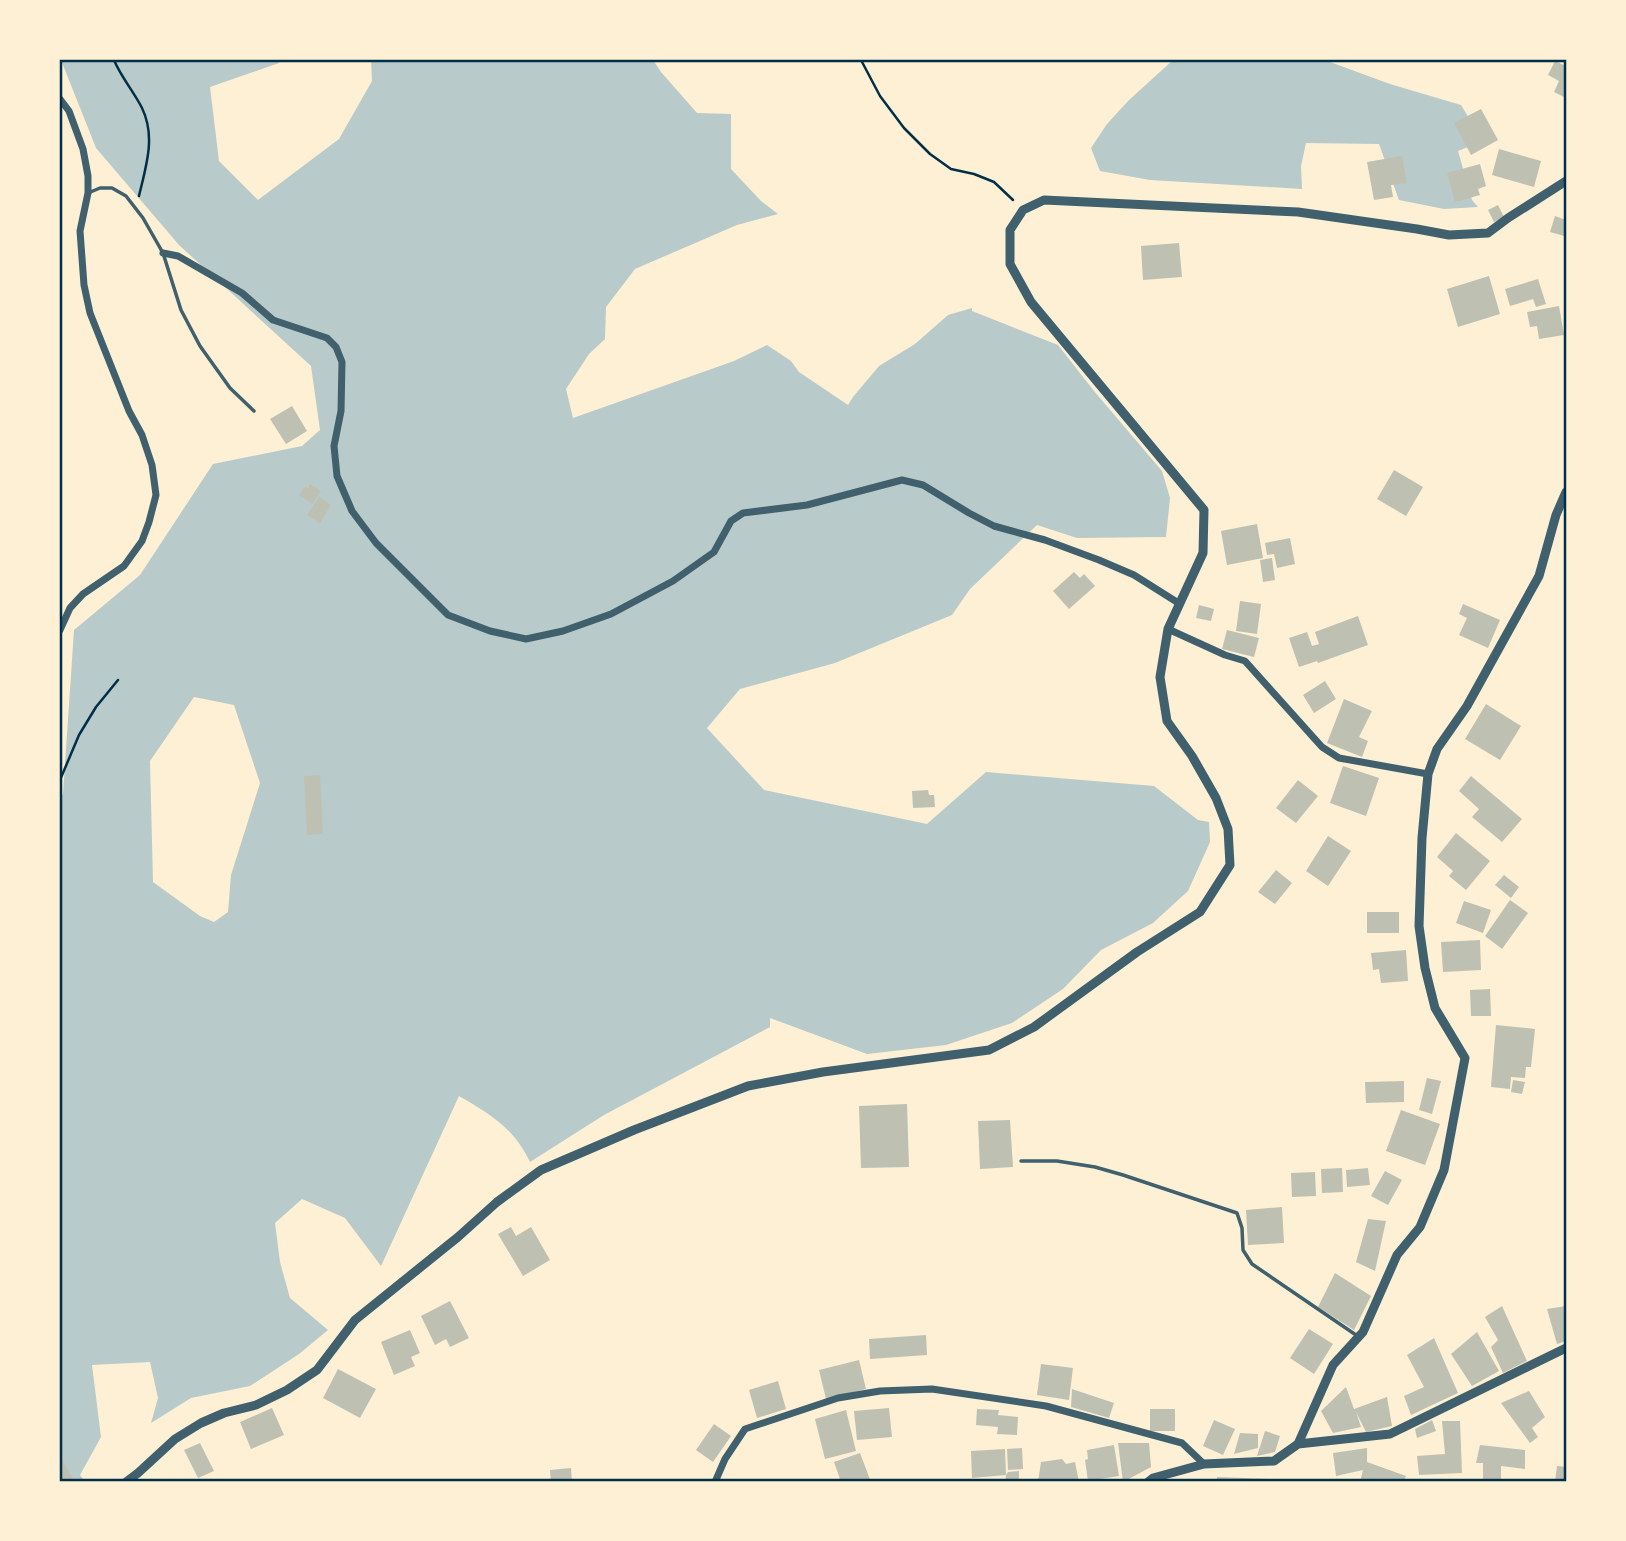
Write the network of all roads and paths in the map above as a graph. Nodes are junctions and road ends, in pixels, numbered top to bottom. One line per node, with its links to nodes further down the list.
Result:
1 (114, 60): 6 (path)
2 (861, 60): 7 (path)
3 (60, 99): 5 (street)
4 (1566, 181): 7 (street)
5 (88, 193): 6 (lane); 13 (street)
6 (136, 209): 8 (lane)
7 (1023, 210): 11 (street)
8 (163, 253): 9 (lane); 11 (street)
9 (254, 411)
10 (1566, 492): 15 (street)
11 (1180, 604): 12 (street)
12 (1168, 629): 15 (street); 22 (street)
13 (60, 630)
14 (118, 680): 16 (path)
15 (1428, 774): 18 (street)
16 (60, 780)
17 (1021, 1161): 18 (lane)
18 (1358, 1336): 20 (street)
19 (1566, 1348): 20 (street)
20 (1298, 1444): 21 (street)
21 (1204, 1464): 23 (street); 24 (street)
22 (126, 1482)
23 (715, 1482)
24 (1148, 1482)

